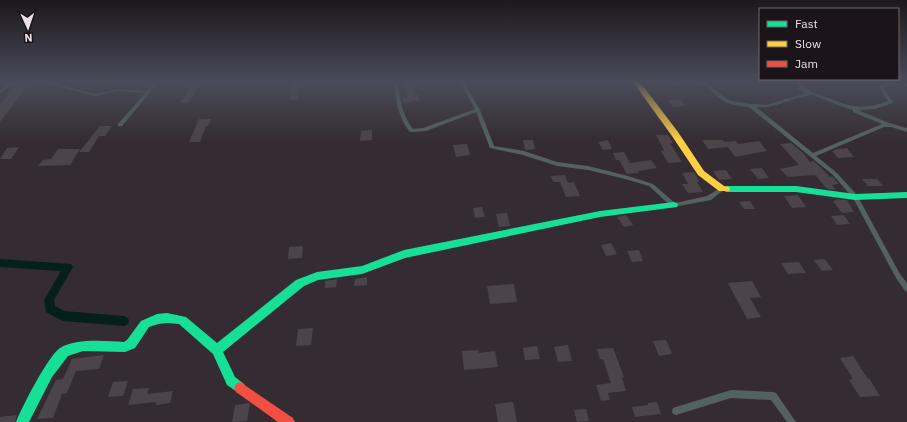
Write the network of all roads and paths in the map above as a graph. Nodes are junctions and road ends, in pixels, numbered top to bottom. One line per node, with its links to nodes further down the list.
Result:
1 (140, 102): 14 (street)
2 (398, 102): 13 (street)
3 (474, 102): 13 (street)
4 (651, 102): 18 (street)
5 (729, 102): 10 (street)
6 (738, 102): 10 (street)
7 (783, 102): 11 (street)
8 (833, 102): 12 (street)
9 (891, 102): 12 (street)
10 (740, 104): 11 (street)
11 (750, 105): 17 (street)
12 (850, 109): 15 (street)
13 (478, 110): 21 (street)
14 (120, 125)
15 (891, 125): 16 (street); 17 (street)
16 (907, 130)
17 (813, 154): 20 (street)
18 (722, 189): 20 (street); 21 (street)
19 (907, 194): 20 (street)
20 (855, 197): 22 (street)
21 (674, 205): 23 (street)
22 (907, 288)
23 (217, 350): 25 (street); 26 (street)
24 (676, 411): 27 (street)
25 (22, 422)
26 (289, 422)
27 (792, 422)

